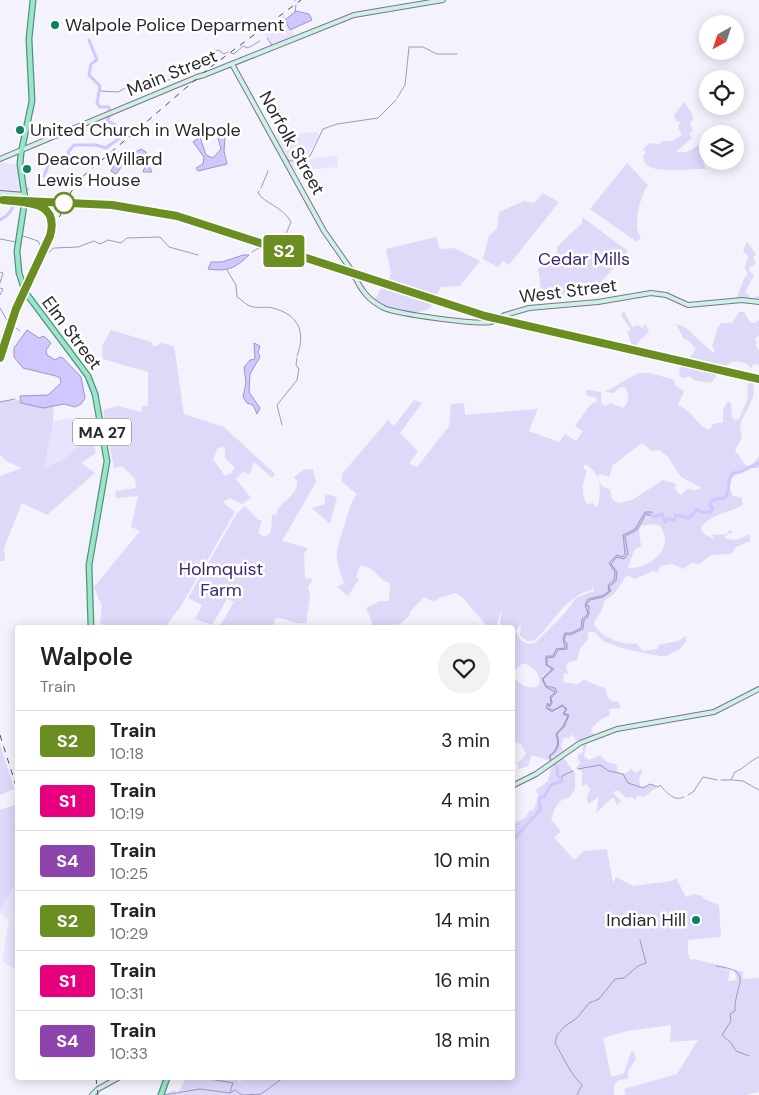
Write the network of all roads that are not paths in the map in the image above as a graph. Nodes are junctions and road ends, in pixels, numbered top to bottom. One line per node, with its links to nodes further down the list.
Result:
1 (33, 0): 4 (main road, Elm Street)
2 (444, 0): 3 (main road, Main Street)
3 (232, 64): 4 (main road, Main Street, bridge); 8 (main road, Norfolk Street)
4 (21, 150): 5 (main road, Main Street); 7 (main road, Elm Street)
5 (0, 160)
6 (0, 193): 7 (main road)
7 (22, 193): 10 (main road, Elm Street / MA 27)
8 (328, 236): 9 (main road, West Street, bridge)
9 (759, 302)
10 (91, 625)
11 (759, 689): 12 (main road)
12 (515, 784)
13 (114, 1080): 16 (main road)
14 (166, 1080): 15 (main road)
15 (161, 1094)
16 (92, 1095)

